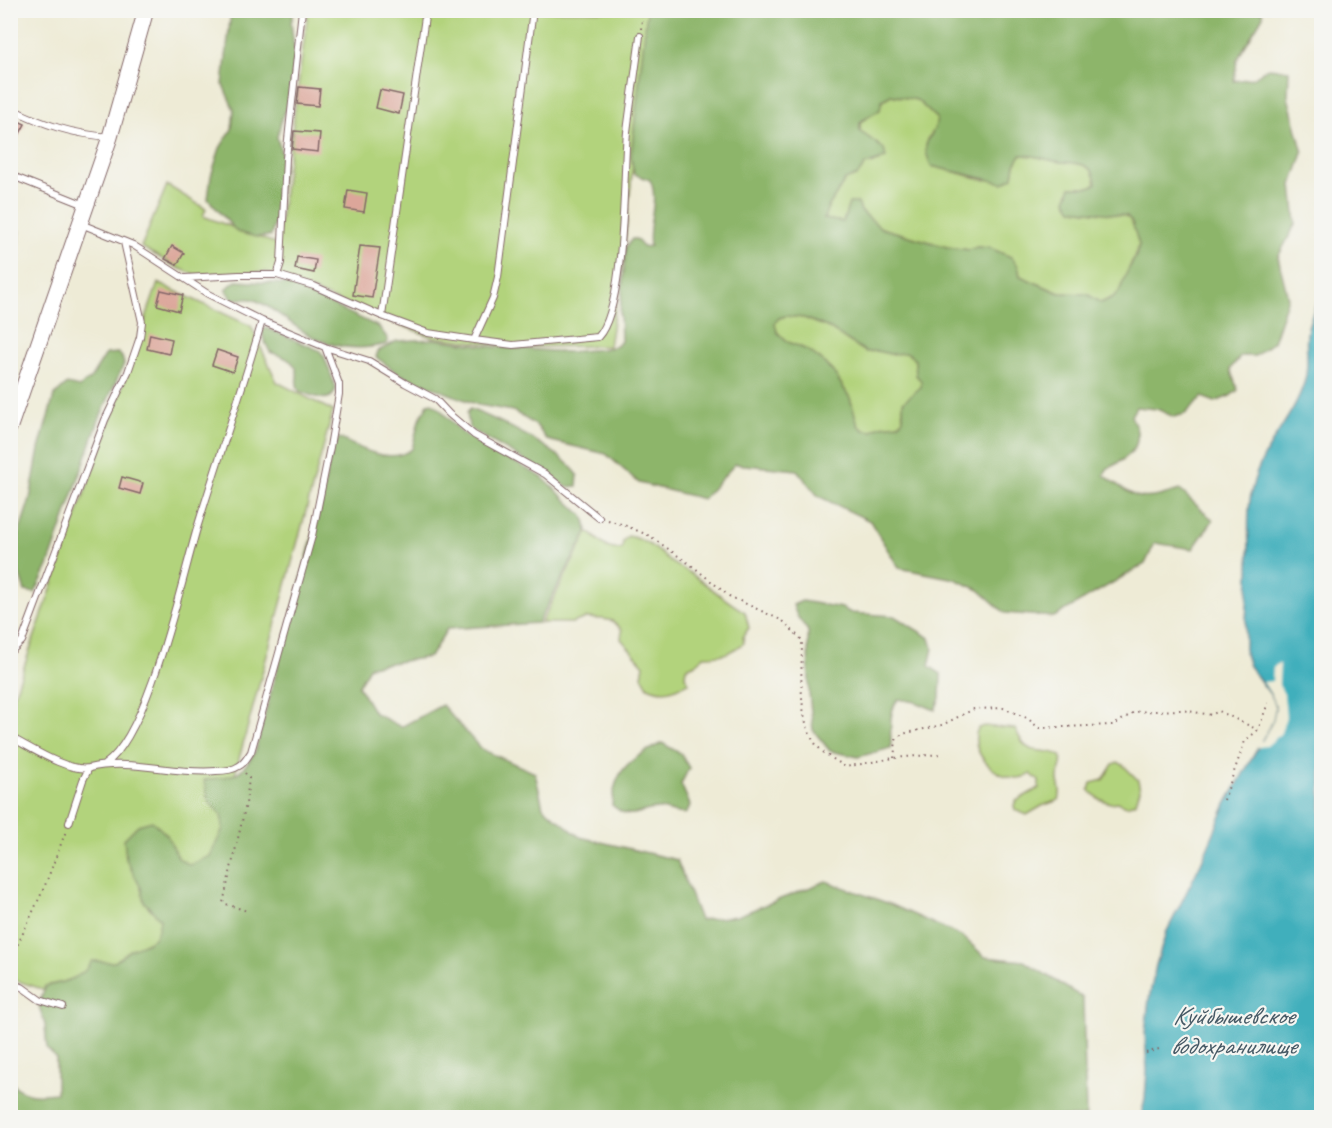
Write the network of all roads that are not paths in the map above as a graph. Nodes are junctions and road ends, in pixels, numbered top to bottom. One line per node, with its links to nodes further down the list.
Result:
1 (146, 10): 7 (street)
2 (302, 10): 12 (lane)
3 (426, 10): 14 (lane)
4 (533, 10): 16 (lane)
5 (640, 36): 16 (lane)
6 (10, 108): 7 (lane)
7 (110, 137): 9 (street)
8 (10, 175): 9 (lane)
9 (87, 206): 10 (street)
10 (81, 224): 11 (lane); 18 (street)
11 (124, 242): 13 (lane); 20 (lane)
12 (278, 275): 13 (lane); 14 (lane)
13 (185, 278): 15 (lane)
14 (382, 316): 16 (lane)
15 (262, 321): 17 (lane); 22 (lane)
16 (474, 340)
17 (325, 346): 19 (lane); 22 (lane)
18 (10, 426)
19 (599, 518)
20 (10, 652)
21 (10, 737): 23 (lane)
22 (105, 764): 23 (lane)
23 (89, 768): 24 (lane)
24 (69, 823)
25 (10, 983): 26 (lane)
26 (63, 1007)

